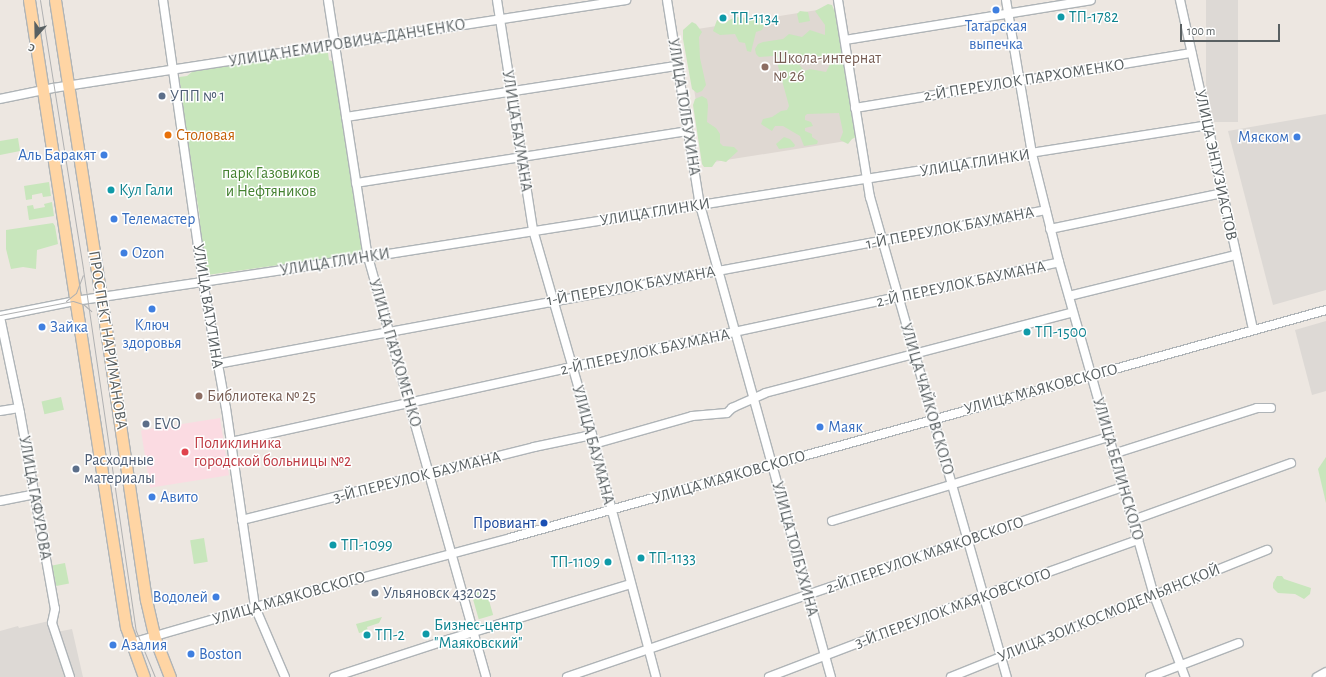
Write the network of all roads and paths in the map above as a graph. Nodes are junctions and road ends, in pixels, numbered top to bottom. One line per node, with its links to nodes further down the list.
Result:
1 (29, 0): 21 (main road, ПРОСПЕКТ НАРИМАНОВА)
2 (55, 0): 20 (main road, ПРОСПЕКТ НАРИМАНОВА)
3 (163, 0): 18 (street, УЛИЦА ВАТУТИНА)
4 (328, 0): 15 (street, УЛИЦА ПАРХОМЕНКО)
5 (497, 0): 13 (street, УЛИЦА БАУМАНА)
6 (626, 0): 13 (street, УЛИЦА НЕМИРОВИЧА-ДАНЧЕНКО)
7 (667, 0): 17 (street, УЛИЦА ТОЛБУХИНА)
8 (838, 0): 14 (street, УЛИЦА ЧАЙКОВСКОГО)
9 (1006, 0): 12 (street, УЛИЦА БЕЛИНСКОГО)
10 (1091, 0): 12 (street)
11 (1180, 0): 16 (street, УЛИЦА ЭНТУЗИАСТОВ)
12 (1008, 14): 14 (street); 19 (street, УЛИЦА БЕЛИНСКОГО)
13 (500, 20): 15 (street, УЛИЦА НЕМИРОВИЧА-ДАНЧЕНКО); 22 (street, УЛИЦА БАУМАНА)
14 (845, 40): 24 (street, УЛИЦА ЧАЙКОВСКОГО)
15 (335, 44): 18 (street, УЛИЦА НЕМИРОВИЧА-ДАНЧЕНКО); 25 (street, УЛИЦА ПАРХОМЕНКО)
16 (1192, 53): 19 (street, 2-Й ПЕРЕУЛОК ПАРХОМЕНКО); 26 (street, УЛИЦА ЭНТУЗИАСТОВ)
17 (677, 66): 22 (street); 27 (street, УЛИЦА ТОЛБУХИНА)
18 (173, 69): 20 (street, УЛИЦА НЕМИРОВИЧА-ДАНЧЕНКО); 42 (street, УЛИЦА ВАТУТИНА)
19 (1019, 80): 24 (street, 2-Й ПЕРЕУЛОК ПАРХОМЕНКО); 28 (street, УЛИЦА БЕЛИНСКОГО)
20 (68, 86): 21 (street, УЛИЦА НЕМИРОВИЧА-ДАНЧЕНКО); 44 (main road, ПРОСПЕКТ НАРИМАНОВА)
21 (44, 90): 23 (street, УЛИЦА НЕМИРОВИЧА-ДАНЧЕНКО); 47 (main road, ПРОСПЕКТ НАРИМАНОВА)
22 (512, 92): 25 (street); 29 (street, УЛИЦА БАУМАНА)
23 (0, 99)
24 (856, 108): 30 (street, УЛИЦА ЧАЙКОВСКОГО)
25 (346, 117): 31 (street, УЛИЦА ПАРХОМЕНКО)
26 (1208, 125): 28 (street, УЛИЦА ГЛИНКИ); 32 (street, УЛИЦА ЭНТУЗИАСТОВ)
27 (688, 131): 29 (street); 33 (street, УЛИЦА ТОЛБУХИНА)
28 (1032, 154): 30 (street, УЛИЦА ГЛИНКИ); 34 (street, УЛИЦА БЕЛИНСКОГО)
29 (521, 158): 31 (street); 36 (street, УЛИЦА БАУМАНА)
30 (866, 179): 33 (street, УЛИЦА ГЛИНКИ); 37 (street, УЛИЦА ЧАЙКОВСКОГО)
31 (356, 183): 39 (street, УЛИЦА ПАРХОМЕНКО)
32 (1223, 193): 35 (street); 38 (street, УЛИЦА ЭНТУЗИАСТОВ)
33 (700, 205): 36 (street, УЛИЦА ГЛИНКИ); 41 (street, УЛИЦА ТОЛБУХИНА)
34 (1046, 210): 35 (street, УЛИЦА БЕЛИНСКОГО); 37 (street, 1-Й ПЕРЕУЛОК БАУМАНА)
35 (1050, 229): 40 (street, УЛИЦА БЕЛИНСКОГО)
36 (533, 230): 39 (street, УЛИЦА ГЛИНКИ); 46 (street, УЛИЦА БАУМАНА)
37 (883, 241): 41 (street, 1-Й ПЕРЕУЛОК БАУМАНА); 45 (street, УЛИЦА ЧАЙКОВСКОГО)
38 (1236, 255): 43 (street); 51 (street, УЛИЦА ЭНТУЗИАСТОВ)
39 (368, 257): 42 (street, УЛИЦА ГЛИНКИ); 52 (street, УЛИЦА ПАРХОМЕНКО)
40 (1059, 262): 43 (street, УЛИЦА БЕЛИНСКОГО); 45 (street, 2-Й ПЕРЕУЛОК БАУМАНА)
41 (718, 270): 46 (street, 1-Й ПЕРЕУЛОК БАУМАНА); 53 (street, УЛИЦА ТОЛБУХИНА)
42 (203, 282): 44 (street, УЛИЦА ГЛИНКИ); 55 (street, УЛИЦА ВАТУТИНА)
43 (1069, 296): 49 (street, УЛИЦА БЕЛИНСКОГО)
44 (102, 298): 47 (street, УЛИЦА ГЛИНКИ); 90 (main road, ПРОСПЕКТ НАРИМАНОВА)
45 (898, 298): 53 (street, 2-Й ПЕРЕУЛОК БАУМАНА); 54 (street, УЛИЦА ЧАЙКОВСКОГО)
46 (553, 300): 52 (street, 1-Й ПЕРЕУЛОК БАУМАНА); 56 (street, УЛИЦА БАУМАНА)
47 (75, 301): 50 (street, УЛИЦА ГЛИНКИ); 91 (main road, ПРОСПЕКТ НАРИМАНОВА)
48 (1326, 310): 51 (street, УЛИЦА МАЯКОВСКОГО)
49 (1073, 312): 54 (street); 57 (street, УЛИЦА БЕЛИНСКОГО)
50 (0, 316): 60 (street, УЛИЦА ГАФУРОВА)
51 (1253, 330): 57 (street, УЛИЦА МАЯКОВСКОГО)
52 (389, 333): 55 (street, 1-Й ПЕРЕУЛОК БАУМАНА); 59 (street, УЛИЦА ПАРХОМЕНКО)
53 (735, 333): 56 (street, 2-Й ПЕРЕУЛОК БАУМАНА); 58 (street, УЛИЦА ТОЛБУХИНА)
54 (914, 353): 58 (street); 63 (street, УЛИЦА ЧАЙКОВСКОГО)
55 (217, 364): 66 (street, УЛИЦА ВАТУТИНА)
56 (571, 367): 59 (street, 2-Й ПЕРЕУЛОК БАУМАНА); 64 (street, УЛИЦА БАУМАНА)
57 (1091, 376): 63 (street, УЛИЦА МАЯКОВСКОГО); 65 (street, УЛИЦА БЕЛИНСКОГО)
58 (753, 398): 67 (street); 70 (street, УЛИЦА ТОЛБУХИНА)
59 (408, 403): 66 (street, 2-Й ПЕРЕУЛОК БАУМАНА); 71 (street, УЛИЦА ПАРХОМЕНКО)
60 (19, 408): 62 (street); 74 (street, УЛИЦА ГАФУРОВА)
61 (1271, 408): 68 (street)
62 (0, 411)
63 (933, 419): 70 (street, УЛИЦА МАЯКОВСКОГО); 72 (street, УЛИЦА ЧАЙКОВСКОГО)
64 (592, 435): 67 (street, УЛИЦА БАУМАНА); 71 (street, 3-Й ПЕРЕУЛОК БАУМАНА)
65 (1108, 437): 68 (street, УЛИЦА БЕЛИНСКОГО); 72 (street)
66 (231, 442): 77 (street, УЛИЦА ВАТУТИНА)
67 (594, 444): 76 (street, УЛИЦА БАУМАНА)
68 (1113, 454): 73 (street, УЛИЦА БЕЛИНСКОГО)
69 (1291, 463): 78 (street)
70 (772, 464): 76 (street, УЛИЦА МАЯКОВСКОГО); 87 (street, УЛИЦА ТОЛБУХИНА)
71 (429, 474): 77 (street, 3-Й ПЕРЕУЛОК БАУМАНА); 83 (street, УЛИЦА ПАРХОМЕНКО)
72 (952, 484): 79 (street); 80 (street, УЛИЦА ЧАЙКОВСКОГО)
73 (1123, 487): 78 (street, УЛИЦА БЕЛИНСКОГО); 80 (street, 2-Й ПЕРЕУЛОК МАЯКОВСКОГО)
74 (35, 494): 75 (street); 98 (street, УЛИЦА ГАФУРОВА)
75 (0, 500)
76 (611, 510): 83 (street, УЛИЦА МАЯКОВСКОГО); 84 (street, УЛИЦА БАУМАНА)
77 (242, 520): 88 (street, УЛИЦА ВАТУТИНА)
78 (1133, 520): 81 (street, УЛИЦА БЕЛИНСКОГО)
79 (832, 522)
80 (969, 540): 85 (street, УЛИЦА ЧАЙКОВСКОГО); 87 (street, 2-Й ПЕРЕУЛОК МАЯКОВСКОГО)
81 (1138, 540): 85 (street, 3-Й ПЕРЕУЛОК МАЯКОВСКОГО); 86 (street, УЛИЦА БЕЛИНСКОГО)
82 (1267, 550): 86 (street, УЛИЦА ЗОИ КОСМОДЕМЬЯНСКОЙ)
83 (451, 554): 88 (street, УЛИЦА МАЯКОВСКОГО); 89 (street, УЛИЦА ПАРХОМЕНКО)
84 (631, 584): 89 (street); 93 (street, УЛИЦА БАУМАНА)
85 (984, 595): 94 (street, 3-Й ПЕРЕУЛОК МАЯКОВСКОГО); 95 (street, УЛИЦА ЧАЙКОВСКОГО)
86 (1154, 595): 95 (street, УЛИЦА ЗОИ КОСМОДЕМЬЯНСКОЙ); 96 (street, УЛИЦА БЕЛИНСКОГО)
87 (808, 596): 93 (street, 2-Й ПЕРЕУЛОК МАЯКОВСКОГО); 94 (street, УЛИЦА ТОЛБУХИНА)
88 (255, 607): 90 (street, УЛИЦА МАЯКОВСКОГО); 101 (street, УЛИЦА ВАТУТИНА)
89 (473, 632): 102 (street); 103 (street, УЛИЦА ПАРХОМЕНКО)
90 (154, 636): 91 (street, УЛИЦА МАЯКОВСКОГО); 100 (main road, ПРОСПЕКТ НАРИМАНОВА)
91 (131, 643): 99 (main road, ПРОСПЕКТ НАРИМАНОВА)
92 (1239, 643): 96 (street)
93 (648, 649): 104 (street, 2-Й ПЕРЕУЛОК МАЯКОВСКОГО); 105 (street, УЛИЦА БАУМАНА)
94 (825, 656): 106 (street, 3-Й ПЕРЕУЛОК МАЯКОВСКОГО); 107 (street, УЛИЦА ТОЛБУХИНА)
95 (1000, 657): 108 (street, УЛИЦА ЗОИ КОСМОДЕМЬЯНСКОЙ); 109 (street, УЛИЦА ЧАЙКОВСКОГО)
96 (1180, 665): 110 (street); 111 (street, УЛИЦА БЕЛИНСКОГО)
97 (1326, 672): 112 (street)
98 (70, 677)
99 (144, 677)
100 (170, 677)
101 (285, 677)
102 (334, 677)
103 (486, 677)
104 (567, 677)
105 (656, 677)
106 (768, 677)
107 (831, 677)
108 (951, 677)
109 (1007, 677)
110 (1150, 677)
111 (1185, 677)
112 (1317, 677)

